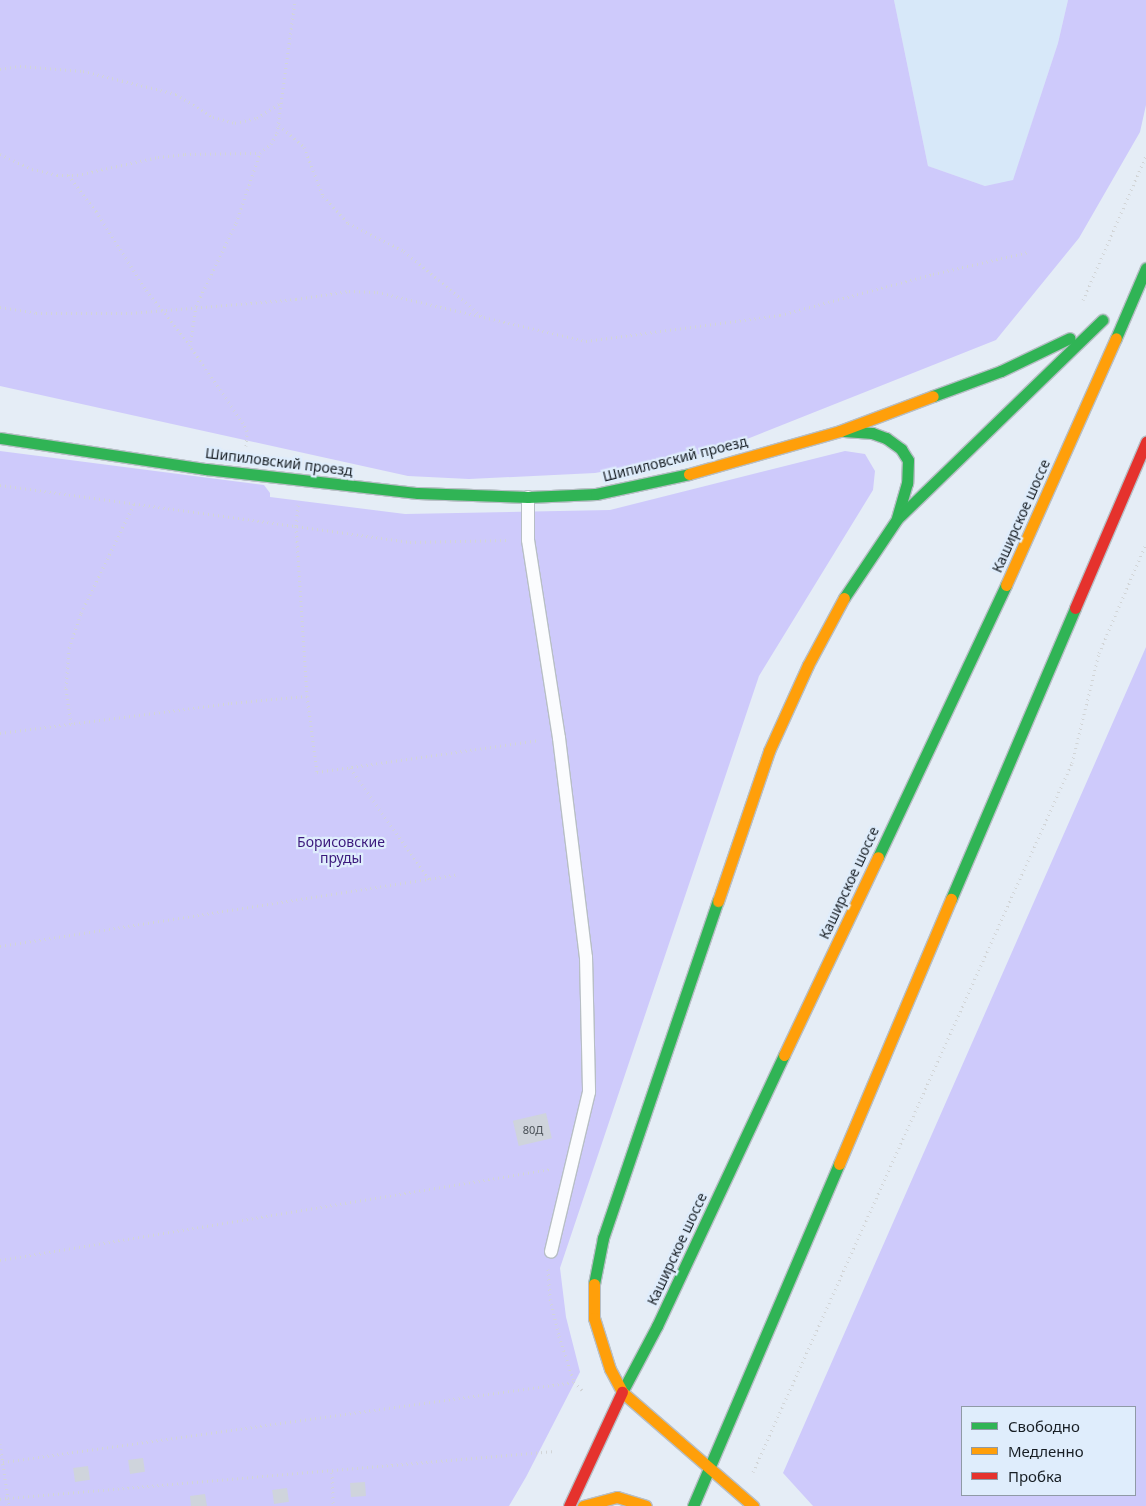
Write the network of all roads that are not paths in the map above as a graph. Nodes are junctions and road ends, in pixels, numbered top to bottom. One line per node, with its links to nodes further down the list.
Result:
1 (1146, 268): 2 (main road, Каширское шоссе)
2 (1139, 283): 3 (main road, Шипиловский проезд); 10 (main road, Каширское шоссе)
3 (1108, 314): 4 (main road, Шипиловский проезд); 8 (main road)
4 (840, 431): 7 (main road, Шипиловский проезд); 8 (main road)
5 (0, 438): 7 (main road, Шипиловский проезд)
6 (1146, 442): 11 (main road)
7 (528, 497): 9 (lane)
8 (897, 519): 10 (main road)
9 (551, 1252)
10 (622, 1392): 11 (main road); 12 (main road, Каширское шоссе)
11 (710, 1468): 15 (main road); 16 (main road)
12 (569, 1506)
13 (583, 1506): 14 (main road)
14 (646, 1506)
15 (693, 1506)
16 (753, 1506)

